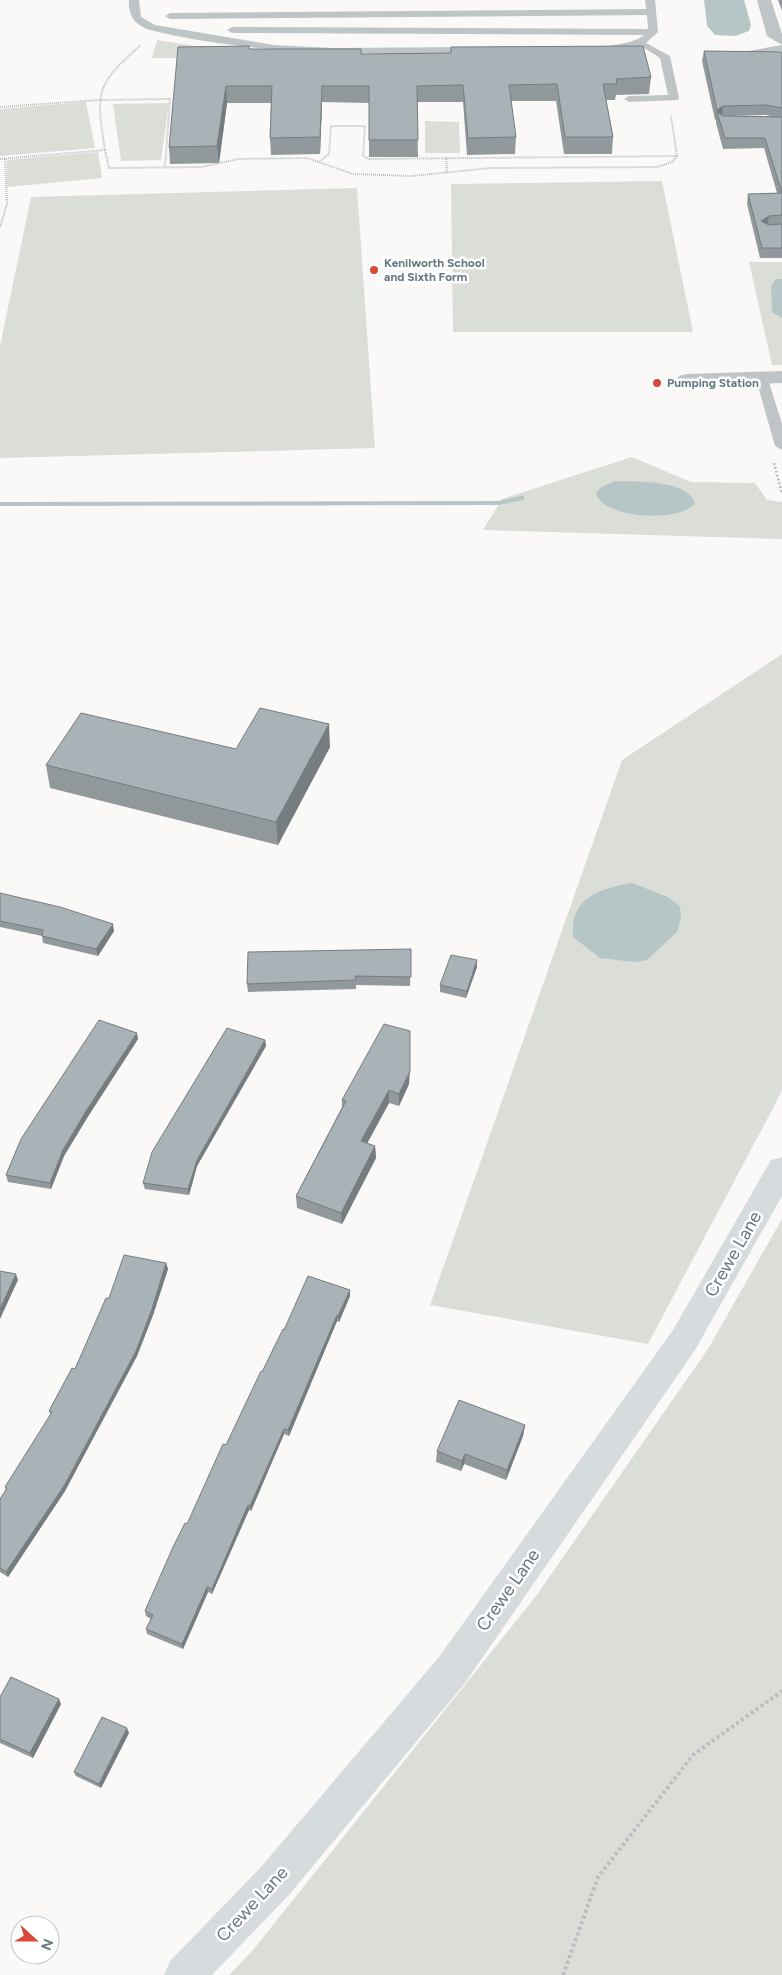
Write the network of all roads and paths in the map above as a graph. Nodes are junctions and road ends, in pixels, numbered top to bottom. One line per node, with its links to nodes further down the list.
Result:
1 (134, 0): 9 (lane)
2 (650, 0): 4 (lane)
3 (764, 0): 11 (street)
4 (652, 12): 6 (lane); 8 (lane)
5 (170, 16): 6 (lane)
6 (235, 16): 7 (lane)
7 (233, 30): 8 (lane); 9 (lane)
8 (654, 32): 12 (lane)
9 (190, 34): 15 (lane)
10 (145, 40): 20 (path)
11 (782, 40)
12 (641, 44): 14 (lane); 19 (lane)
13 (782, 48): 16 (lane)
14 (593, 49)
15 (486, 50)
16 (732, 55)
17 (170, 99): 18 (path); 20 (path); 29 (path)
18 (176, 99)
19 (630, 99)
20 (99, 100): 21 (path); 23 (path)
21 (0, 107)
22 (670, 114): 24 (path)
23 (105, 150): 26 (path); 29 (path)
24 (677, 156): 25 (path); 30 (path)
25 (446, 157): 28 (path); 30 (path)
26 (5, 159): 27 (path); 31 (path)
27 (0, 160)
28 (320, 162): 29 (path); 30 (path)
29 (165, 167)
30 (447, 173)
31 (0, 227)
32 (782, 376): 33 (street)
33 (762, 379): 34 (street); 35 (lane)
34 (686, 380)
35 (782, 446)
36 (782, 1169): 38 (street, Crewe Lane)
37 (782, 1691): 39 (path)
38 (184, 1975)
39 (563, 1975)

